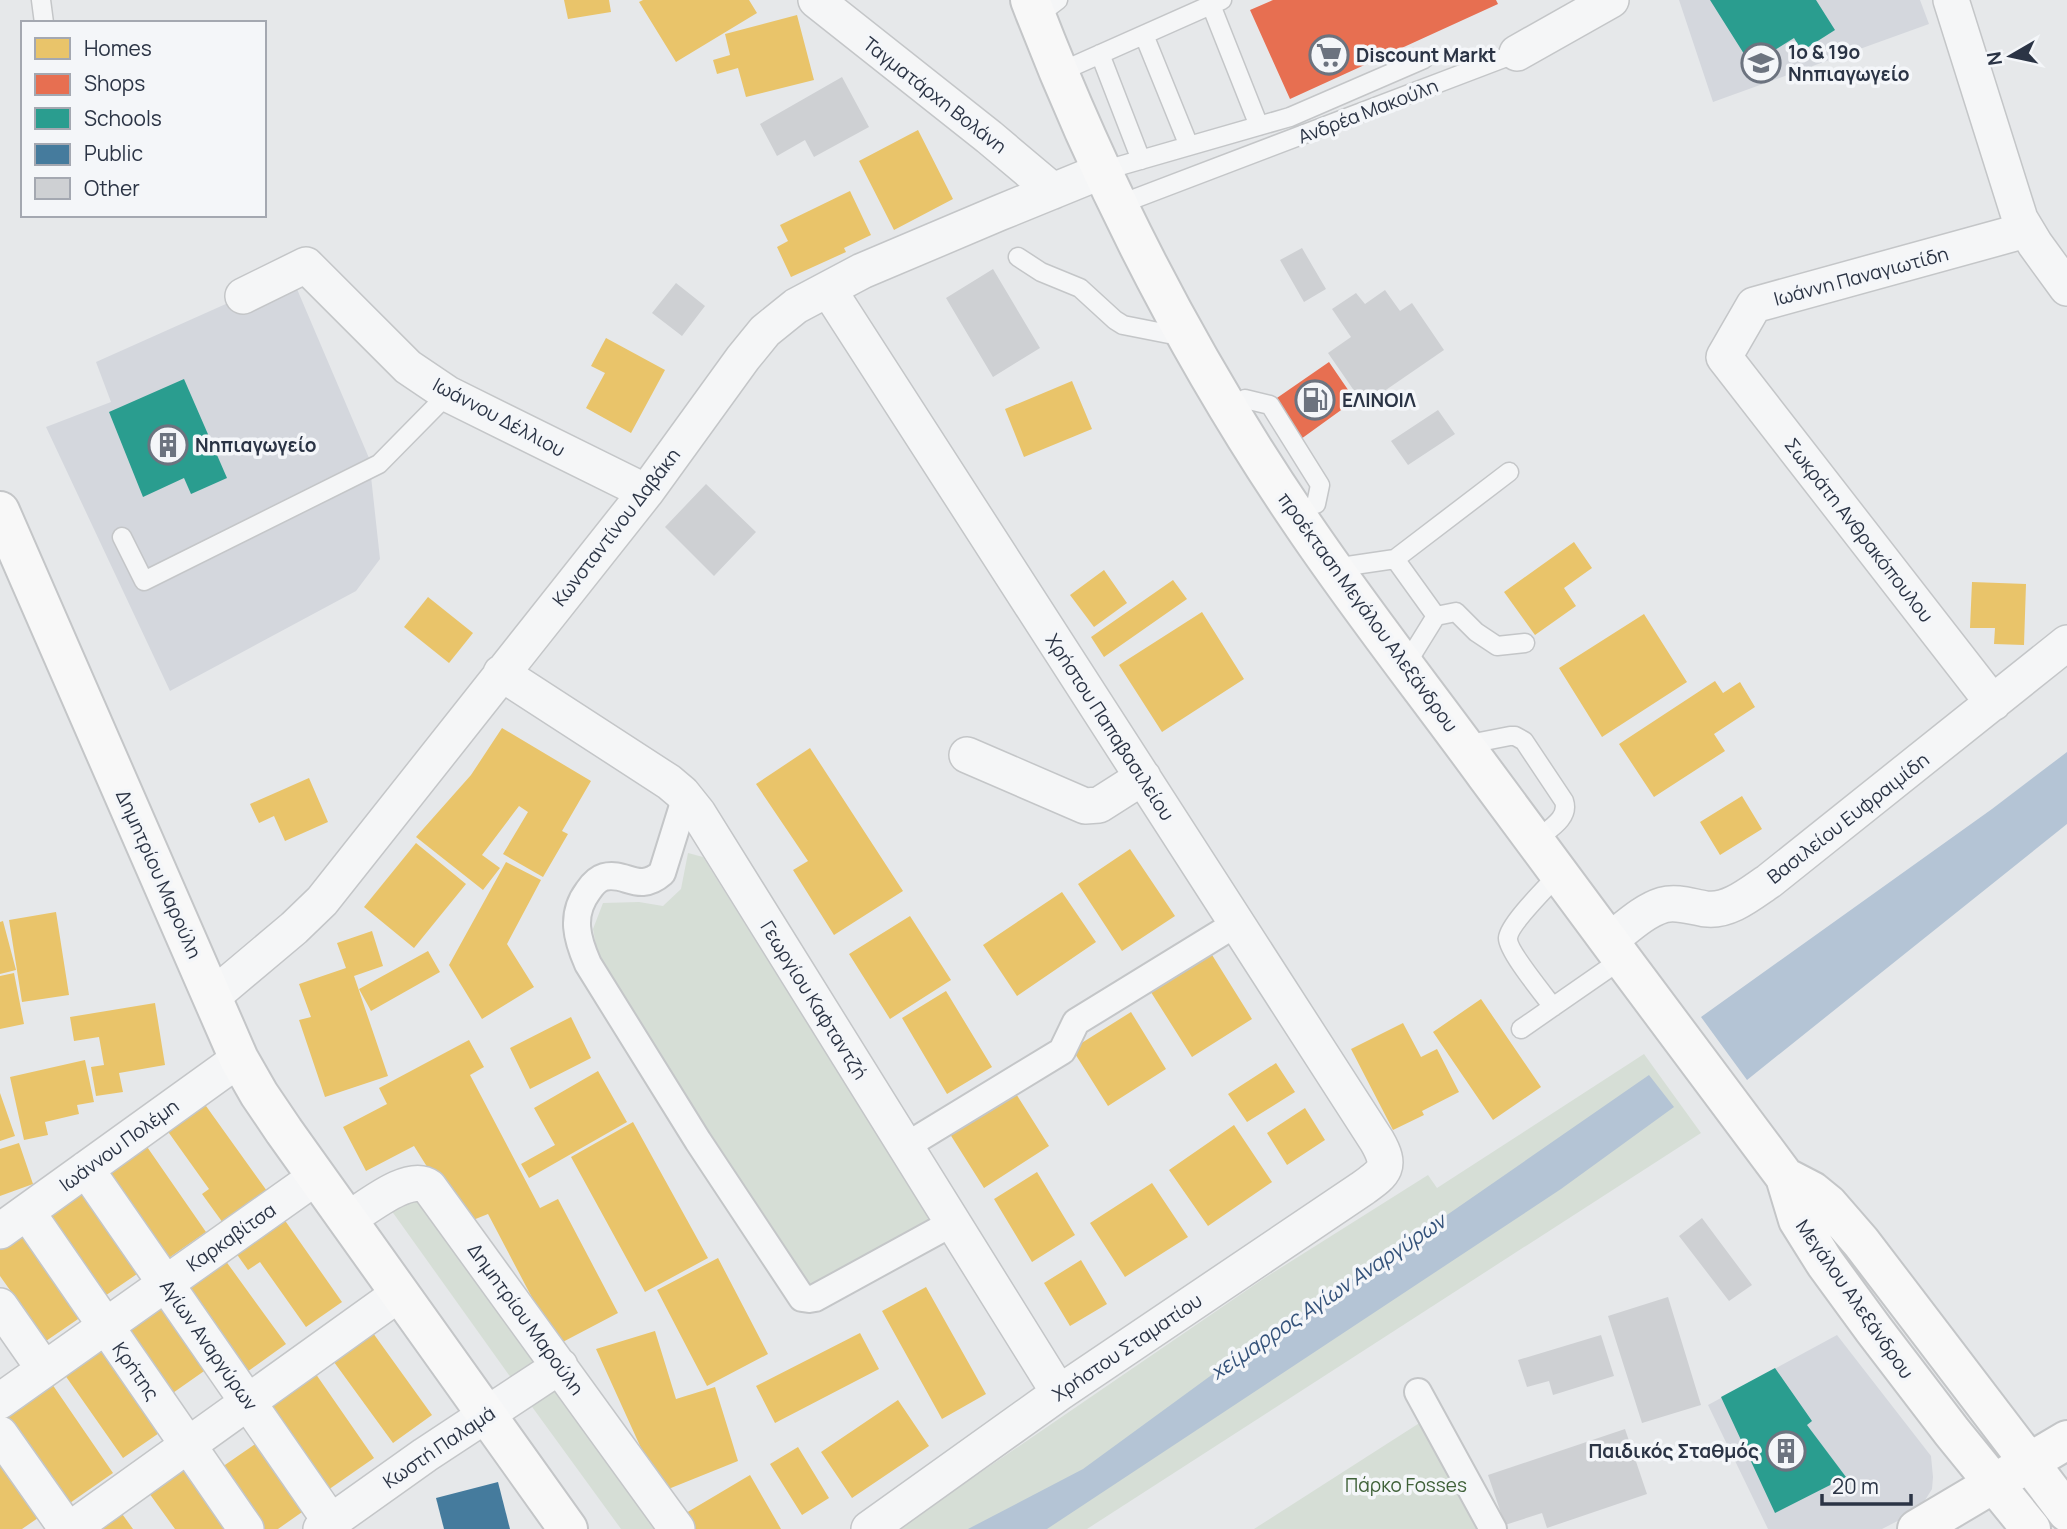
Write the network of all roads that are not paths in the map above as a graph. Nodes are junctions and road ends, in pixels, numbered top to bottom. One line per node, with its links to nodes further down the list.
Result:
1 (41, 0): 7 (lane)
2 (816, 0): 17 (street, Ταγματάρχη Βολάνη)
3 (1611, 0): 9 (street, Ανδρέα Μακούλη)
4 (1951, 0): 19 (street)
5 (1216, 2): 8 (lane); 13 (lane)
6 (1042, 5): 12 (main road, προέκταση Μεγάλου Αλεξάνδρου)
7 (44, 21)
8 (1144, 35): 10 (lane); 14 (lane)
9 (1517, 53): 18 (lane, Ανδρέα Μακούλη)
10 (1100, 54): 12 (lane); 15 (lane)
11 (1424, 59): 13 (lane)
12 (1060, 72): 16 (main road, προέκταση Μεγάλου Αλεξάνδρου)
13 (1259, 126): 14 (lane)
14 (1189, 146): 15 (lane)
15 (1141, 160): 16 (lane)
16 (1102, 171): 17 (street, Κωνσταντίνου Δαβάκη); 18 (main road, προέκταση Μεγάλου Αλεξάνδρου)
17 (1053, 191): 22 (street, Κωνσταντίνου Δαβάκη)
18 (1118, 205): 24 (main road, προέκταση Μεγάλου Αλεξάνδρου)
19 (2026, 230): 21 (street); 25 (street, Ιωάννη Παναγιωτίδη)
20 (1018, 257): 24 (lane)
21 (2067, 288)
22 (828, 289): 29 (street, Κωνσταντίνου Δαβάκη); 43 (street, Χρήστου Παπαβασιλείου)
23 (243, 296): 26 (street, Ιωάννου Δέλλιου)
24 (1187, 338): 34 (main road, προέκταση Μεγάλου Αλεξάνδρου)
25 (1724, 357): 40 (street, Σωκράτη Ανθρακόπουλου)
26 (447, 394): 29 (street, Ιωάννου Δέλλιου); 32 (lane)
27 (1245, 399): 30 (lane)
28 (1509, 472): 33 (lane)
29 (646, 492): 39 (street, Κωνσταντίνου Δαβάκη)
30 (1316, 504)
31 (0, 511): 49 (main road, Δημητρίου Μαρούλη)
32 (122, 537)
33 (1395, 559): 34 (lane); 35 (lane)
34 (1334, 568): 38 (main road, προέκταση Μεγάλου Αλεξάνδρου)
35 (1436, 616): 36 (lane); 38 (lane)
36 (1525, 643)
37 (2067, 643): 40 (street, Βασιλείου Ευφραιμίδη)
38 (1405, 666): 41 (main road, προέκταση Μεγάλου Αλεξάνδρου)
39 (501, 673): 44 (street, Γεωργίου Καφταντζή); 49 (street, Κωνσταντίνου Δαβάκη)
40 (1993, 703): 48 (street, Βασιλείου Ευφραιμίδη)
41 (1464, 745): 45 (main road, προέκταση Μεγάλου Αλεξάνδρου); 45 (lane)
42 (967, 755): 43 (street)
43 (1143, 777): 47 (street, Χρήστου Παπαβασιλείου)
44 (685, 796): 53 (street, Γεωργίου Καφταντζή); 60 (street)
45 (1535, 841): 46 (main road, προέκταση Μεγάλου Αλεξάνδρου)
46 (1559, 874): 48 (main road, προέκταση Μεγάλου Αλεξάνδρου); 50 (lane)
47 (1237, 923): 53 (street); 54 (street, Χρήστου Παπαβασιλείου)
48 (1624, 961): 50 (lane); 57 (main road, προέκταση Μεγάλου Αλεξάνδρου)
49 (212, 997): 52 (main road, Δημητρίου Μαρούλη)
50 (1553, 1007): 51 (lane)
51 (1521, 1029)
52 (239, 1059): 55 (street, Ιωάννου Πολέμη); 56 (main road, Δημητρίου Μαρούλη)
53 (906, 1146): 60 (street, Γεωργίου Καφταντζή)
54 (1385, 1167): 68 (street, Χρήστου Σταματίου)
55 (86, 1169): 59 (street, Ιωάννου Πολέμη); 61 (street, Αγίων Αναργύρων)
56 (316, 1177): 58 (main road, Δημητρίου Μαρούλη); 61 (street, Καρκαβίτσα)
57 (1784, 1177): 72 (main road, Μεγάλου Αλεξάνδρου); 76 (main road, Μεγάλου Αλεξάνδρου)
58 (347, 1220): 62 (main road, Δημητρίου Μαρούλη); 65 (street, Δημητρίου Μαρούλη)
59 (13, 1222): 64 (street, Κρήτης)
60 (952, 1223): 68 (street, Γεωργίου Καφταντζή)
61 (166, 1283): 64 (street, Καρκαβίτσα); 70 (street, Αγίων Αναργύρων)
62 (400, 1293): 70 (street); 71 (main road, Δημητρίου Μαρούλη)
63 (0, 1306): 66 (street)
64 (106, 1326): 66 (street, Καρκαβίτσα); 75 (street, Κρήτης)
65 (560, 1366): 71 (street, Κωστή Παλαμά); 83 (street, Δημητρίου Μαρούλη)
66 (44, 1369): 69 (street, Καρκαβίτσα)
67 (1418, 1392): 85 (street)
68 (1059, 1393): 84 (street, Χρήστου Σταματίου)
69 (0, 1401)
70 (248, 1402): 75 (street); 79 (street, Αγίων Αναργύρων)
71 (486, 1415): 79 (street, Κωστή Παλαμά); 82 (main road, Δημητρίου Μαρούλη)
72 (1952, 1432): 77 (main road, Μεγάλου Αλεξάνδρου); 78 (main road)
73 (0, 1434): 80 (street)
74 (2067, 1440): 76 (main road)
75 (188, 1445): 80 (street); 81 (street, Κρήτης)
76 (2053, 1483): 77 (main road)
77 (2012, 1506): 78 (main road); 86 (main road)
78 (1925, 1524)
79 (326, 1525)
80 (69, 1529)
81 (246, 1529)
82 (568, 1529)
83 (677, 1529)
84 (869, 1529)
85 (1493, 1529)
86 (1970, 1529)

